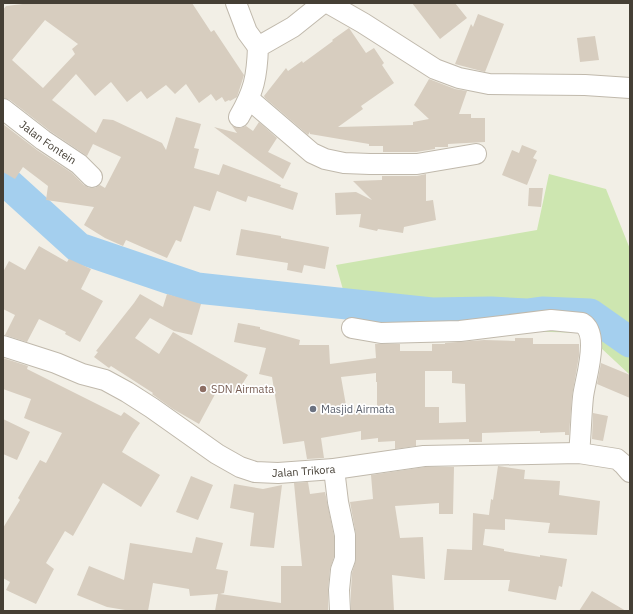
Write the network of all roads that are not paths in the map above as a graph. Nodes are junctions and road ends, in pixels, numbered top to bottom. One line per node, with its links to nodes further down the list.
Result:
1 (236, 3): 4 (street)
2 (323, 3): 4 (street)
3 (328, 3): 5 (street)
4 (258, 47): 6 (street)
5 (630, 88)
6 (250, 99): 8 (street); 9 (street)
7 (3, 108): 10 (street, Jalan Fontein)
8 (238, 117)
9 (476, 154)
10 (92, 177)
11 (352, 328): 13 (street)
12 (3, 346): 14 (street, Jalan Trikora)
13 (579, 453): 14 (street, Jalan Trikora); 15 (street, Jalan Trikora)
14 (334, 469): 16 (street)
15 (630, 472)
16 (340, 611)

